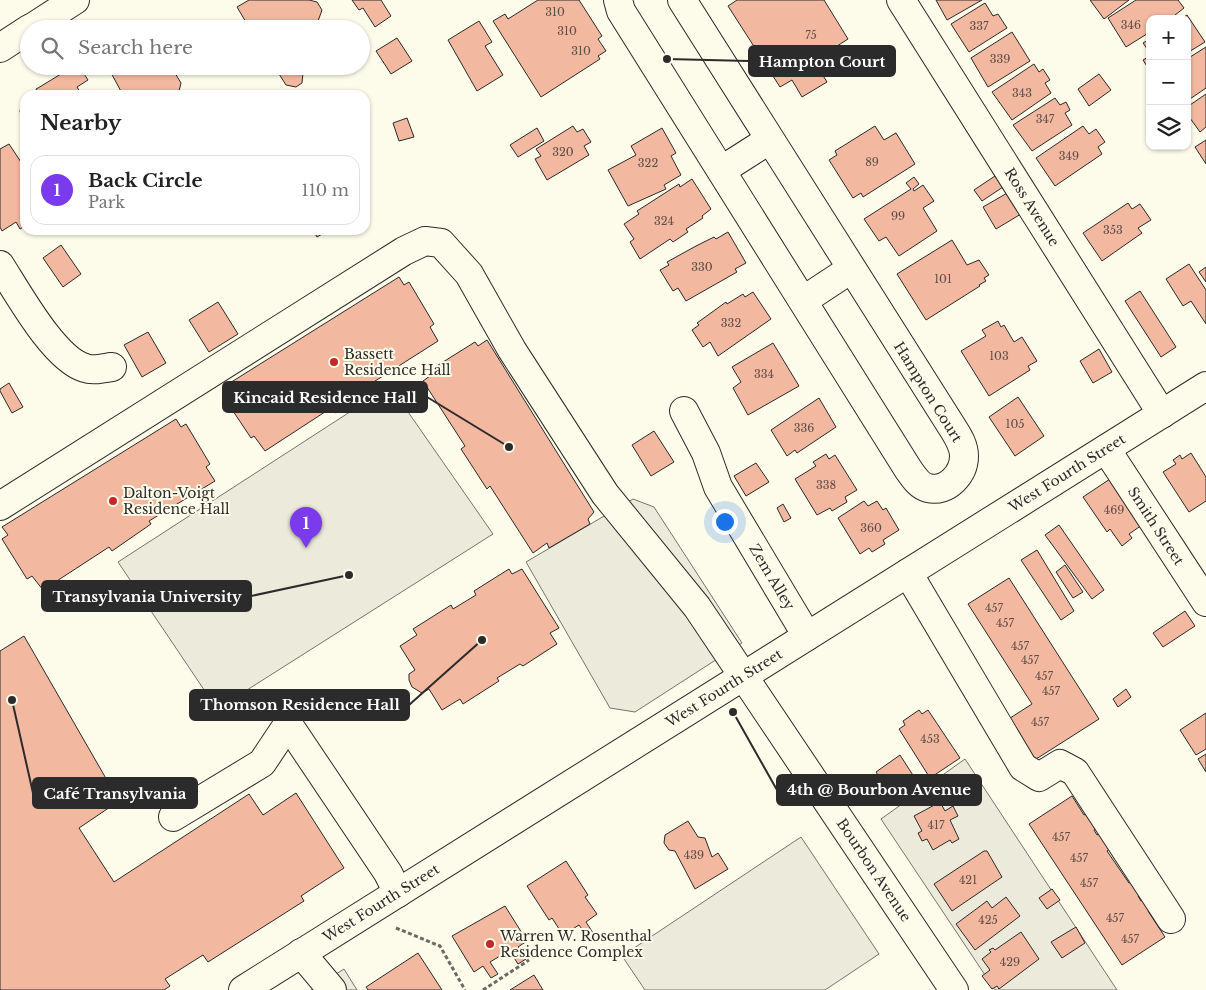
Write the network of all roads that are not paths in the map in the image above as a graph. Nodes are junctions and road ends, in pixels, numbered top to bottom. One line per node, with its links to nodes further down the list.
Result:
1 (75, 0): 5 (street)
2 (618, 0): 9 (street, Hampton Court)
3 (682, 0): 8 (street, Hampton Court)
4 (901, 0): 16 (street, Ross Avenue)
5 (43, 20)
6 (20, 35): 7 (street)
7 (0, 48)
8 (769, 140): 9 (street); 11 (street, Hampton Court)
9 (722, 170): 12 (street, Hampton Court)
10 (0, 265): 13 (street)
11 (851, 269): 12 (street); 12 (street, Hampton Court)
12 (804, 300)
13 (112, 367)
14 (1206, 386): 16 (street, West Fourth Street)
15 (684, 411): 21 (street, Zem Alley)
16 (1162, 414): 17 (street, West Fourth Street)
17 (1106, 449): 19 (street, West Fourth Street); 20 (street, Smith Street)
18 (0, 506): 22 (street, Bourbon Avenue)
19 (908, 573): 21 (street, West Fourth Street); 25 (street)
20 (1206, 602)
21 (807, 636): 22 (street, West Fourth Street)
22 (745, 676): 24 (street, West Fourth Street); 29 (street, Bourbon Avenue)
23 (173, 818): 24 (street)
24 (398, 892): 26 (street, West Fourth Street)
25 (1171, 920)
26 (302, 953): 27 (street, West Fourth Street); 28 (street)
27 (242, 990)
28 (332, 990)
29 (954, 990)

